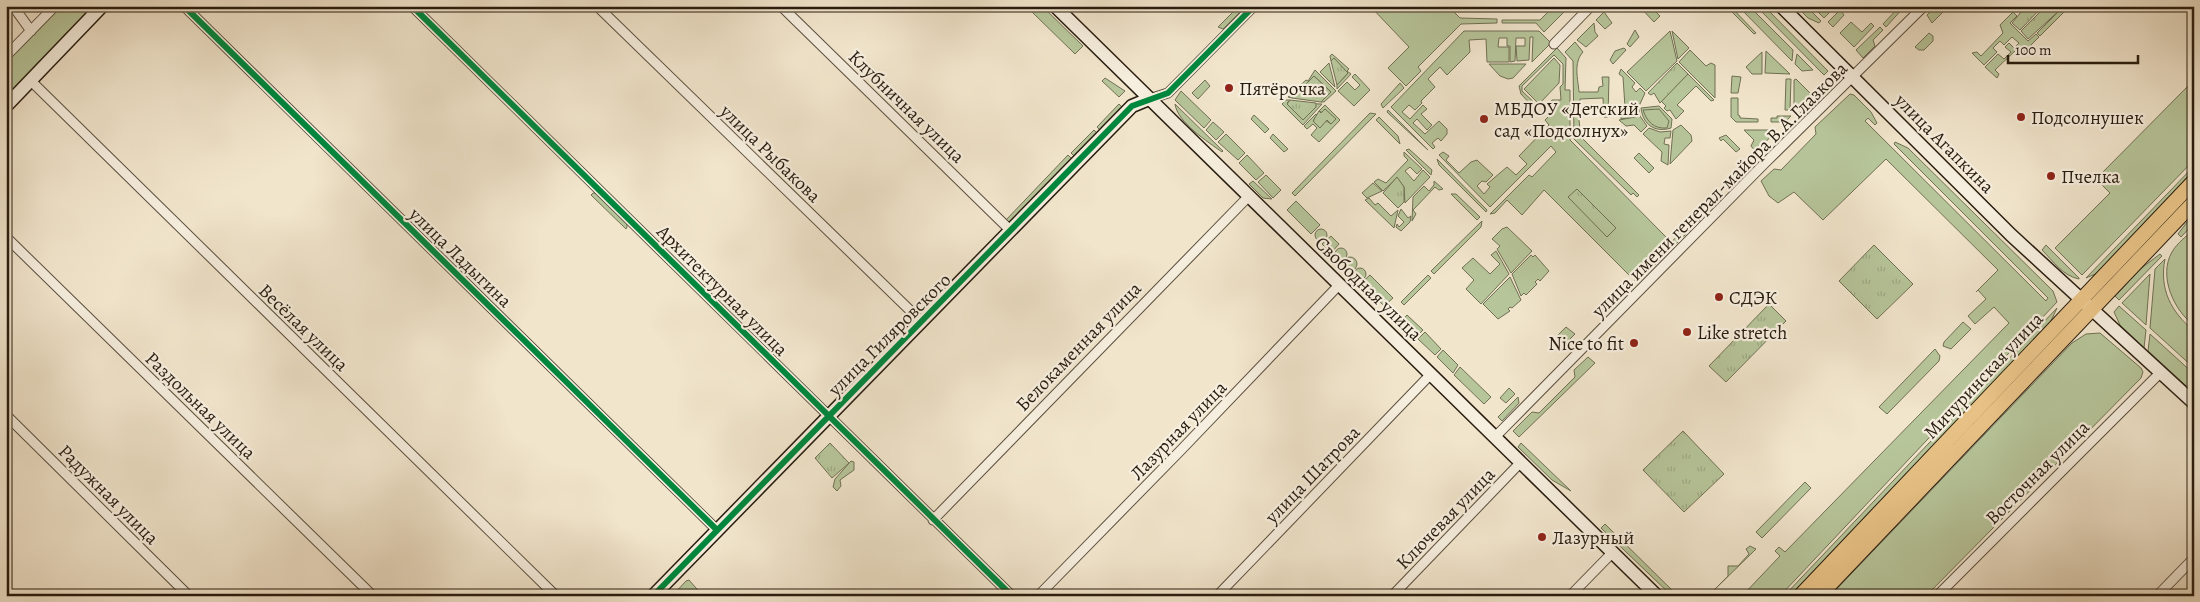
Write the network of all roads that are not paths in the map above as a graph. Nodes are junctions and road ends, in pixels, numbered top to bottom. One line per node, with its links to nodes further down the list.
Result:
1 (14, 6): 13 (street)
2 (55, 6): 13 (street)
3 (102, 6): 17 (main road)
4 (184, 6): 36 (street, улица Ладыгина)
5 (412, 6): 32 (street, Архитектурная улица)
6 (597, 6): 27 (street, улица Рыбакова)
7 (781, 6): 23 (street, Клубничная улица)
8 (1055, 6): 18 (main road, Свободная улица)
9 (1254, 6): 18 (street)
10 (1591, 6): 14 (street)
11 (1781, 6): 16 (main road, улица Агапкина)
12 (1924, 6): 16 (street, улица имени генерал-майора В.А.Глазкова)
13 (31, 30): 15 (street)
14 (1554, 44)
15 (6, 56)
16 (1853, 77): 26 (main road, улица Агапкина); 33 (street, улица имени генерал-майора В.А.Глазкова)
17 (31, 81): 19 (main road); 41 (street, Весёлая улица)
18 (1148, 99): 21 (main road, Свободная улица); 23 (main road, улица Гиляровского)
19 (6, 106)
20 (2194, 181): 26 (main road, Мичуринская улица)
21 (1248, 197): 25 (main road, Свободная улица); 35 (street, Белокаменная улица)
22 (2194, 202): 26 (main road, Мичуринская улица)
23 (1010, 230): 27 (main road, улица Гиляровского)
24 (6, 237): 40 (street, Раздольная улица)
25 (1339, 285): 29 (main road, Свободная улица); 44 (street, Лазурная улица)
26 (2085, 304): 28 (main road, улица Агапкина); 49 (main road, Мичуринская улица); 50 (main road, Мичуринская улица)
27 (922, 322): 32 (main road, улица Гиляровского)
28 (2161, 372): 30 (main road, улица Агапкина); 51 (street, Восточная улица)
29 (1430, 374): 33 (main road, Свободная улица); 45 (street, улица Шатрова)
30 (2194, 403)
31 (6, 416): 39 (street, Радужная улица)
32 (828, 417): 35 (street, Архитектурная улица); 36 (main road, улица Гиляровского)
33 (1495, 437): 34 (main road, Свободная улица)
34 (1521, 462): 37 (main road, Свободная улица); 46 (street, Ключевая улица)
35 (934, 520): 43 (street, Архитектурная улица)
36 (717, 530): 42 (main road, улица Гиляровского)
37 (1613, 552): 47 (street); 48 (main road, Свободная улица)
38 (2194, 558): 52 (street)
39 (190, 596)
40 (373, 596)
41 (556, 596)
42 (653, 596)
43 (1012, 596)
44 (1038, 596)
45 (1217, 596)
46 (1392, 596)
47 (1570, 596)
48 (1657, 596)
49 (1800, 596)
50 (1819, 596)
51 (1937, 596)
52 (2157, 596)

